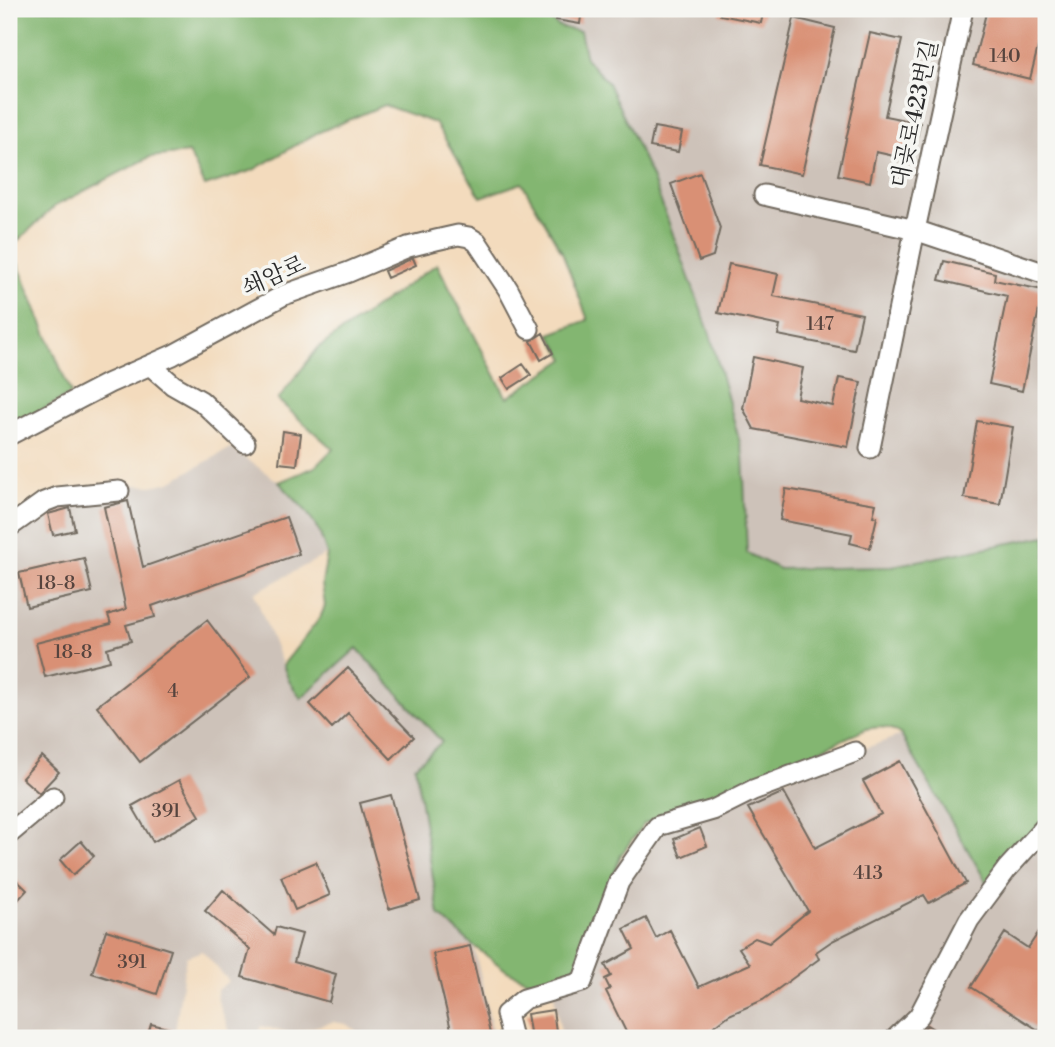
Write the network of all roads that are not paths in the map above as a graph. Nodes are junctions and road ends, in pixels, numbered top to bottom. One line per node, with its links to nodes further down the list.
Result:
1 (963, 9): 3 (street, 대곶로423번길)
2 (764, 195): 3 (street)
3 (915, 230): 4 (street); 9 (street, 대곶로423번길)
4 (1046, 274)
5 (529, 329): 6 (street, 쇄암로)
6 (150, 365): 7 (street, 쇄암로); 8 (street)
7 (9, 435)
8 (245, 443)
9 (870, 448)
10 (119, 491): 11 (street)
11 (9, 527)
12 (855, 752): 16 (street)
13 (53, 797): 15 (street)
14 (1046, 825): 17 (street)
15 (9, 834)
16 (512, 1038)
17 (896, 1038)

